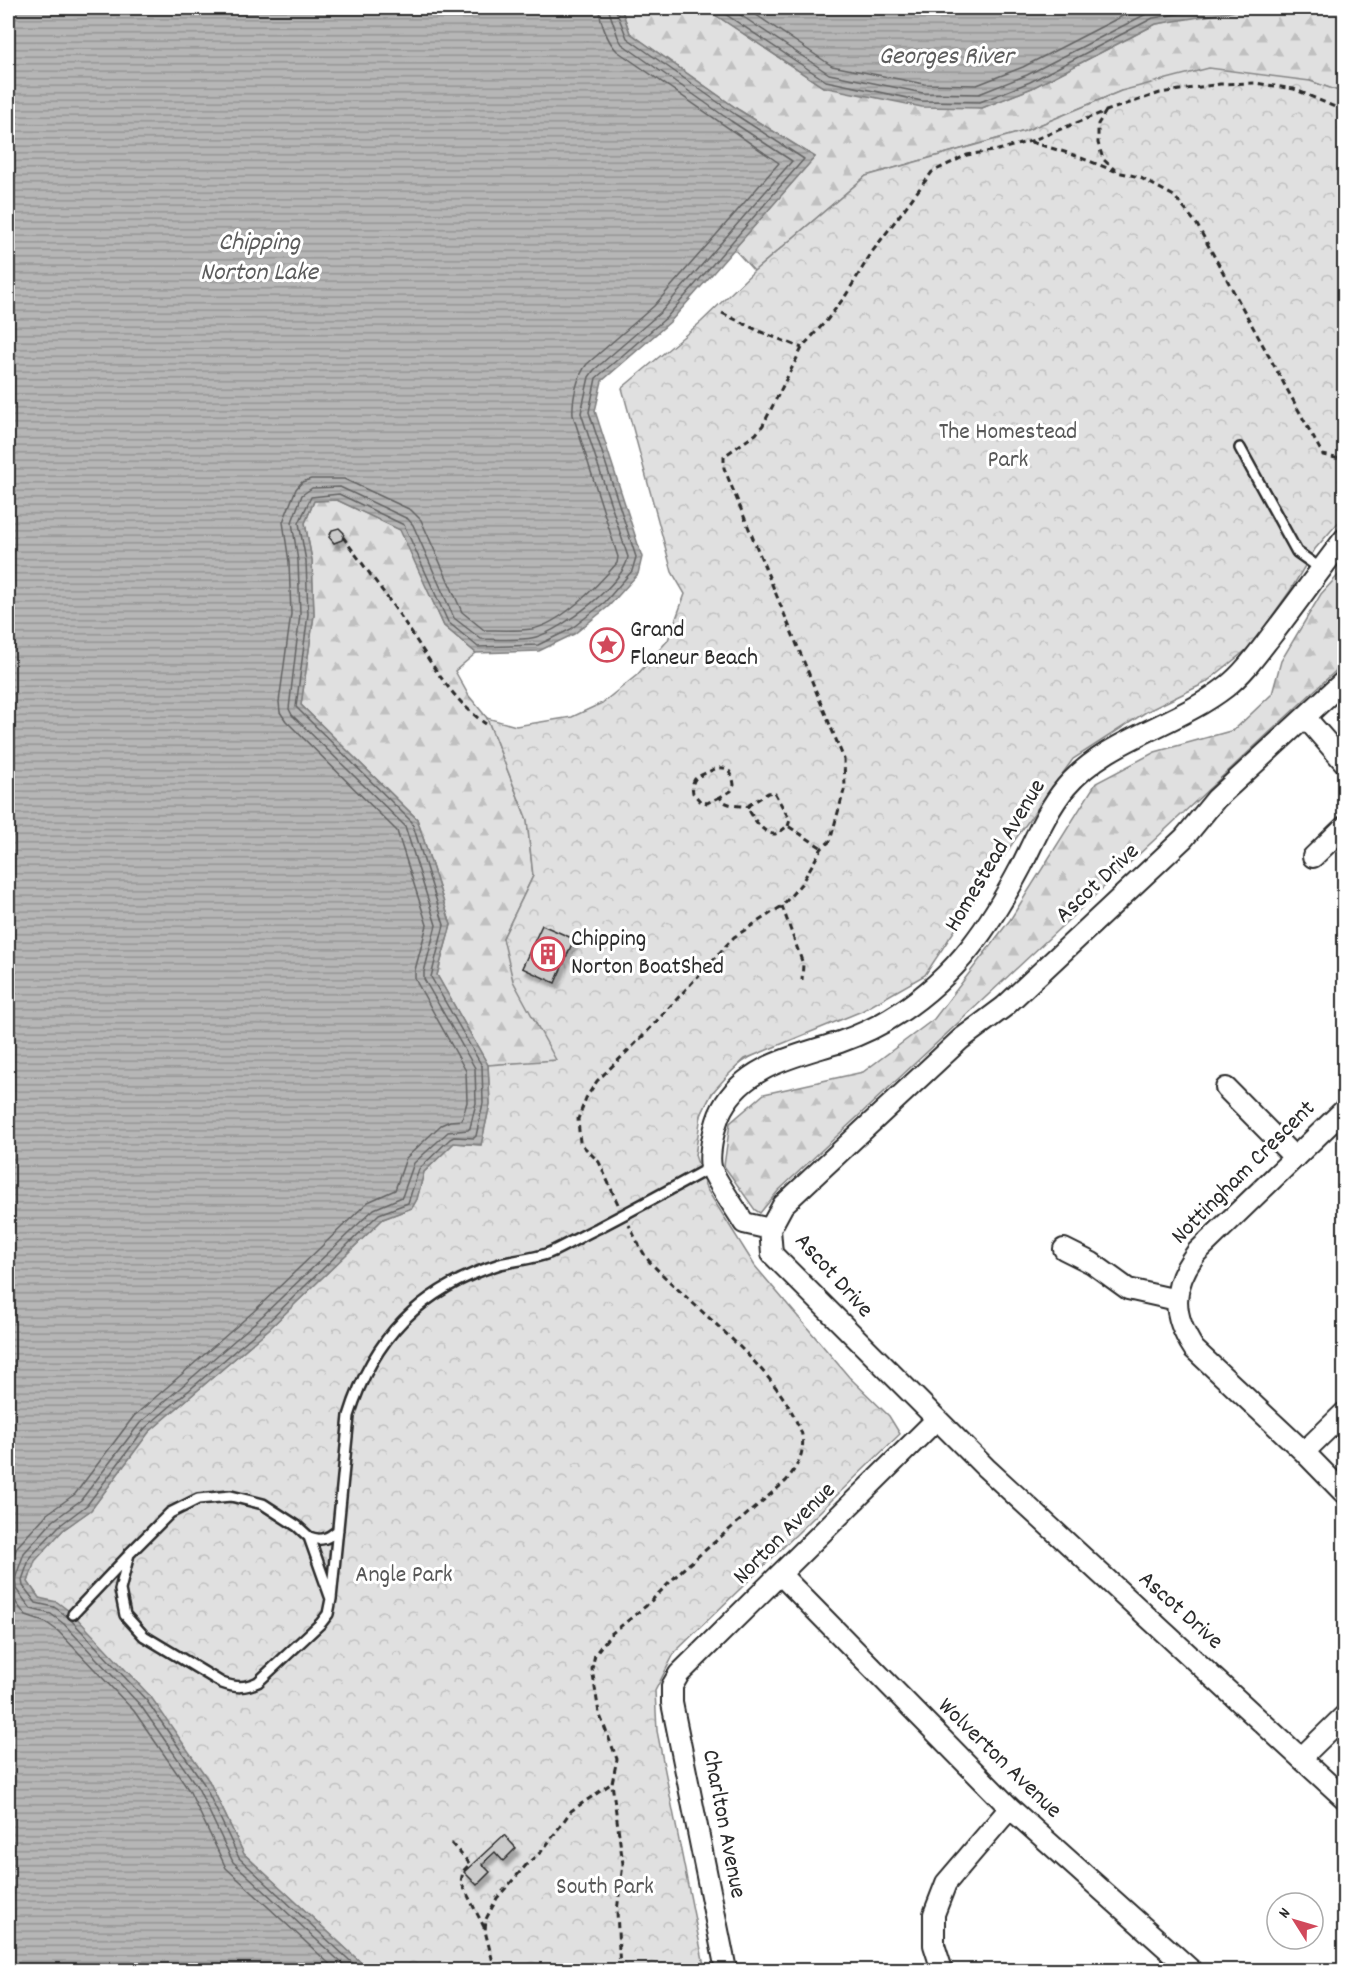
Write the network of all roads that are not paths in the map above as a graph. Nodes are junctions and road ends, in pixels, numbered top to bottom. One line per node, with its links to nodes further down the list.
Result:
1 (1240, 448): 3 (lane)
2 (1344, 539): 3 (street, Homestead Avenue)
3 (1321, 569): 12 (street, Homestead Avenue)
4 (1344, 681): 5 (street, Ascot Drive)
5 (1305, 717): 6 (street); 13 (street, Ascot Drive)
6 (1344, 762)
7 (1344, 827): 8 (street)
8 (1312, 857)
9 (1226, 1088): 11 (street)
10 (1344, 1110): 11 (street, Nottingham Crescent)
11 (1295, 1158): 15 (street, Nottingham Crescent)
12 (711, 1167): 13 (street); 20 (lane)
13 (770, 1228): 17 (street, Ascot Drive)
14 (1064, 1249): 15 (street)
15 (1177, 1300): 18 (street, Nottingham Crescent)
16 (1344, 1413): 18 (street)
17 (936, 1420): 23 (street, Norton Avenue); 28 (street, Ascot Drive)
18 (1304, 1452): 19 (street, Nottingham Crescent)
19 (1344, 1493)
20 (338, 1530): 21 (lane); 24 (lane)
21 (309, 1537): 22 (lane); 24 (lane)
22 (129, 1554): 24 (lane); 25 (lane)
23 (780, 1574): 26 (street, Norton Avenue); 30 (street, Wolverton Avenue)
24 (331, 1599)
25 (73, 1614)
26 (672, 1686): 31 (street, Charlton Avenue)
27 (1344, 1716): 28 (street)
28 (1301, 1758): 29 (street, Ascot Drive)
29 (1344, 1798)
30 (1010, 1808): 32 (street); 33 (street, Wolverton Avenue)
31 (726, 1971)
32 (942, 1971)
33 (1191, 1971)

